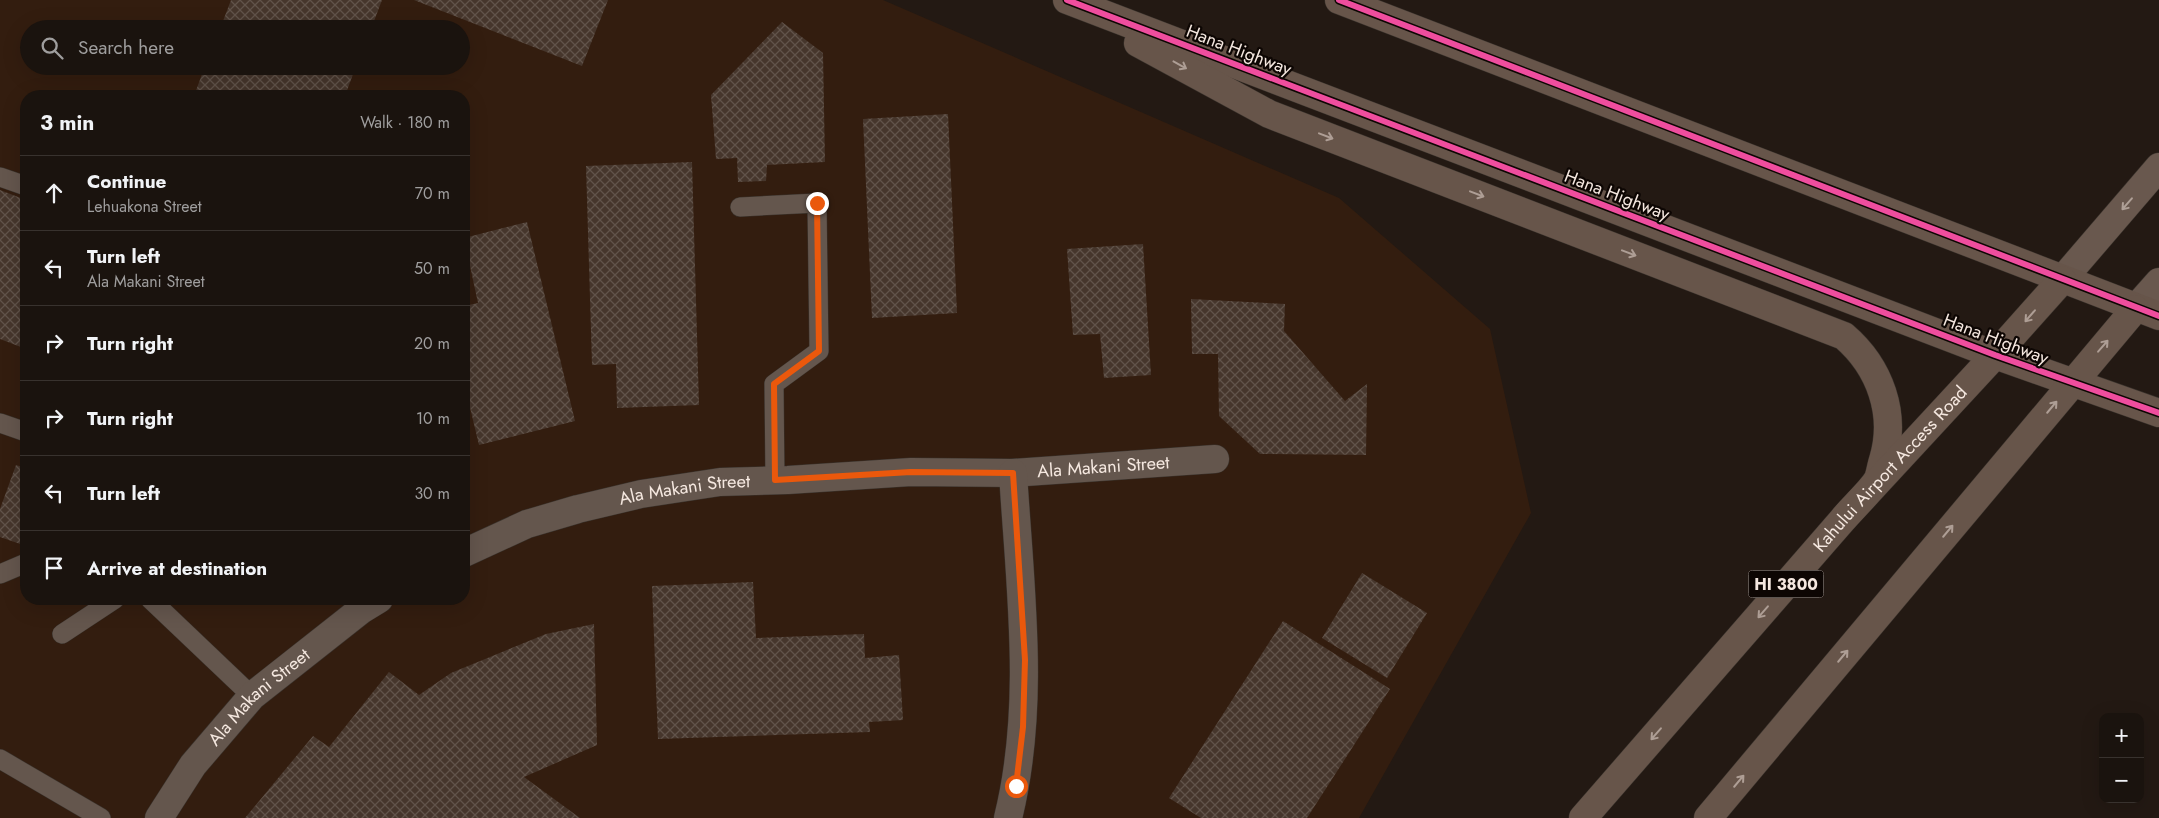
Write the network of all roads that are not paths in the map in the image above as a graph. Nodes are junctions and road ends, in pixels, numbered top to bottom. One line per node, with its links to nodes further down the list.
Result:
1 (1060, 0): 19 (main road, one-way to 19)
2 (1066, 0): 11 (main road, Hana Highway)
3 (1339, 0): 8 (main road)
4 (2159, 168): 8 (main road, HI 3800, one-way to 8)
5 (0, 177): 6 (lane)
6 (20, 184)
7 (740, 207): 18 (lane)
8 (2062, 280): 10 (main road); 11 (main road, Kahului Airport Access Road / HI 3800, one-way to 11)
9 (2159, 282): 10 (main road)
10 (2147, 313): 12 (main road, one-way to 10)
11 (1995, 355): 12 (main road, Hana Highway); 19 (main road, Kahului Airport Access Road / HI 3800)
12 (2072, 383): 13 (main road, Hana Highway); 33 (main road, one-way to 12)
13 (2159, 413)
14 (0, 423): 15 (lane)
15 (20, 430)
16 (1215, 459): 17 (street, Ala Makani Street)
17 (1013, 473): 18 (street, Ala Makani Street); 31 (street)
18 (775, 480): 20 (street, Ala Makani Street)
19 (1845, 517): 32 (main road, Kahului Airport Access Road / HI 3800, one-way to 32)
20 (470, 550)
21 (20, 566): 22 (lane)
22 (0, 574)
23 (106, 605): 26 (lane)
24 (156, 605): 27 (lane)
25 (369, 605): 27 (street, Ala Makani Street)
26 (62, 634)
27 (252, 696): 30 (street, Ala Makani Street)
28 (0, 759): 29 (lane)
29 (101, 818)
30 (159, 818)
31 (1008, 818)
32 (1583, 818)
33 (1708, 818)

